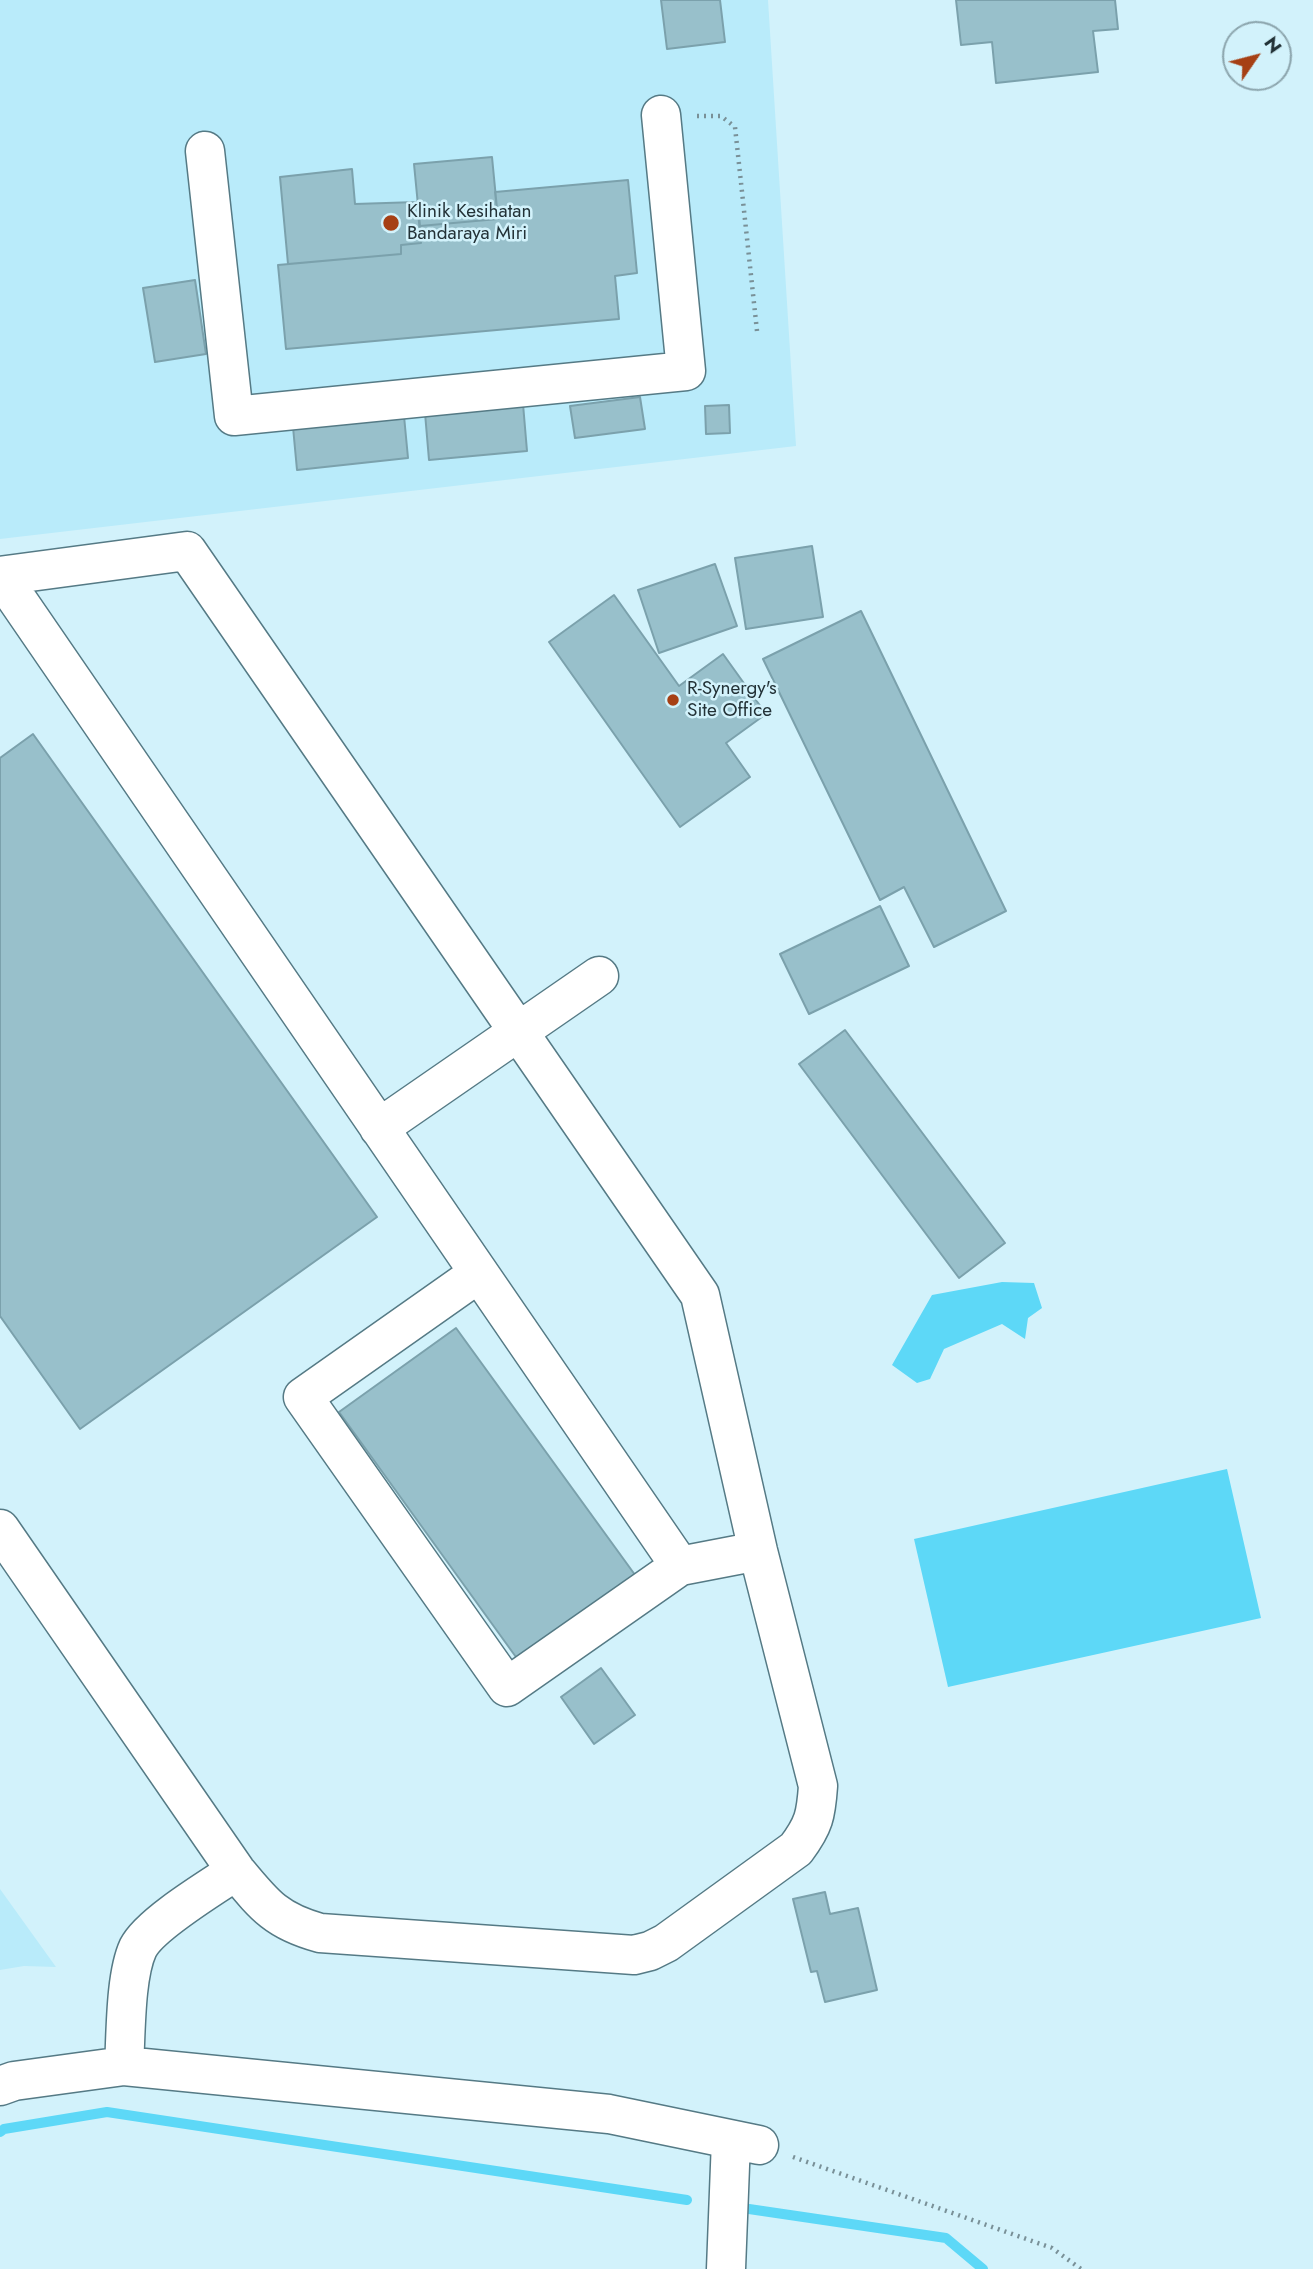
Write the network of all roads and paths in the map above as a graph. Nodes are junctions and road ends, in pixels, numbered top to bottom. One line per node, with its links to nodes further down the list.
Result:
1 (661, 115): 2 (street); 3 (path)
2 (205, 151)
3 (757, 331)
4 (1, 576): 6 (street); 7 (street)
5 (599, 975): 6 (street)
6 (518, 1031): 7 (street); 10 (street)
7 (379, 1128): 8 (street)
8 (479, 1273): 11 (street); 11 (street)
9 (0, 1529): 12 (street)
10 (758, 1550): 11 (street); 12 (street)
11 (680, 1566)
12 (236, 1871): 13 (street)
13 (124, 2066): 14 (street); 15 (street)
14 (0, 2086)
15 (745, 2143): 16 (street); 17 (path)
16 (726, 2269)
17 (1081, 2269)

